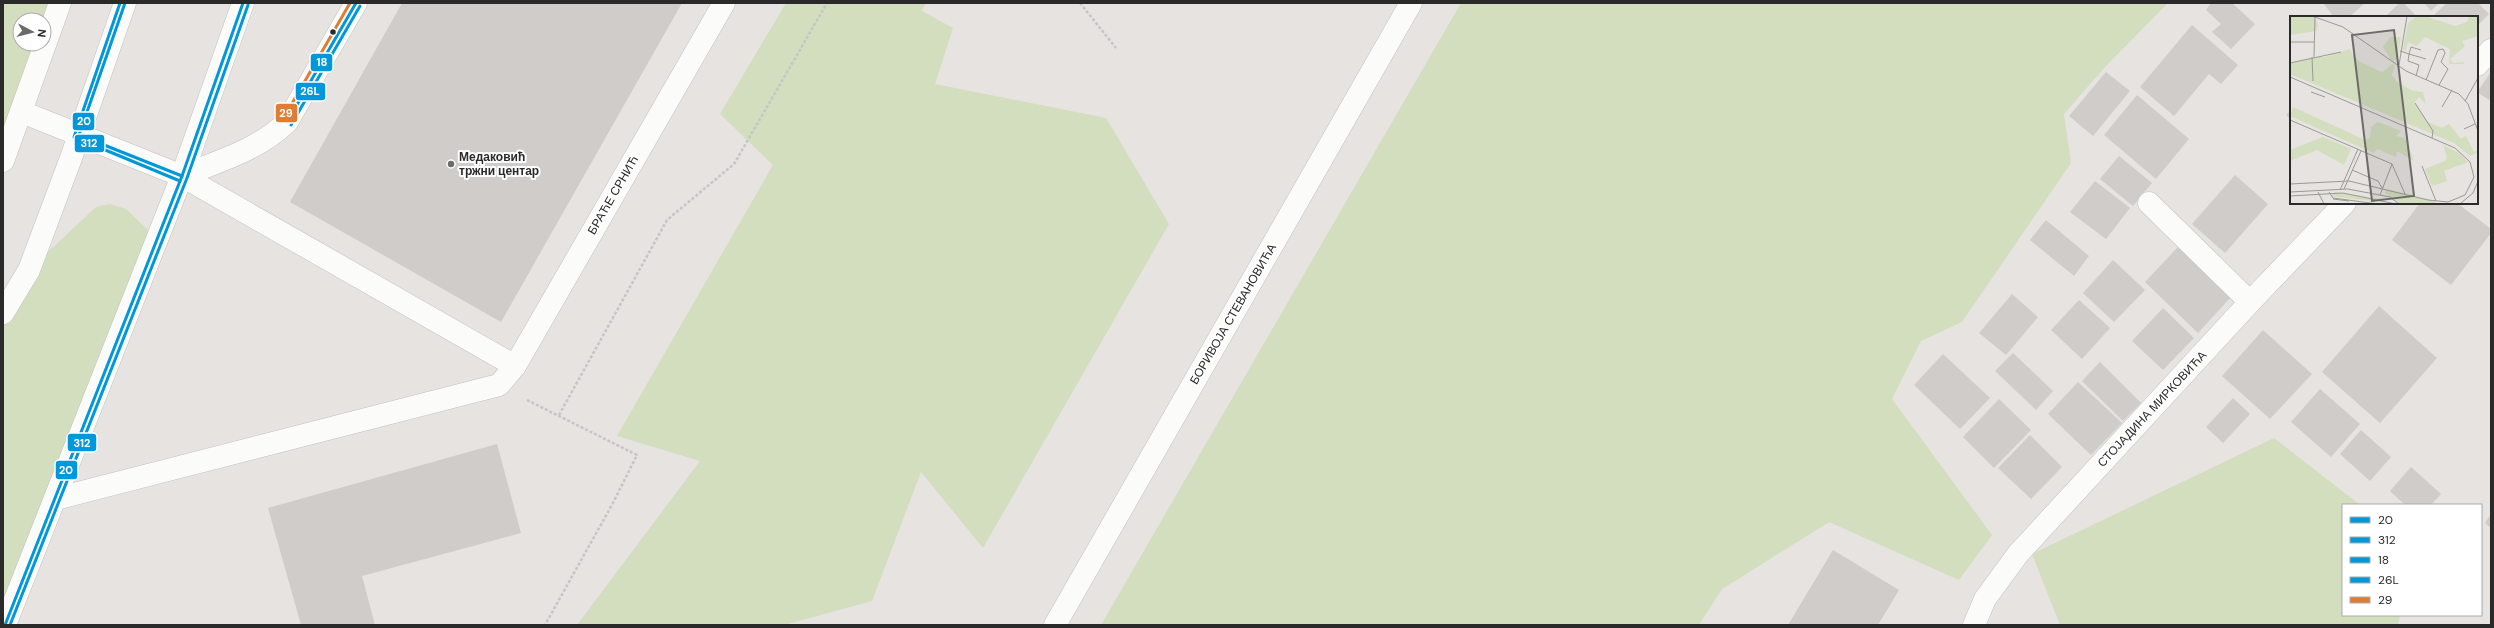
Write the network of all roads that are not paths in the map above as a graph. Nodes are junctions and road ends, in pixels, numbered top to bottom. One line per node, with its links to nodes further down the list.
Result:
1 (60, 3): 9 (street)
2 (125, 3): 10 (street)
3 (243, 3): 12 (street)
4 (356, 3): 12 (street)
5 (724, 3): 17 (street, БРАЋЕ СРНИЋ)
6 (1411, 3): 20 (street, БОРИВОЈА СТЕВАНОВИЋА)
7 (2491, 50): 8 (street)
8 (2478, 64)
9 (22, 112): 10 (street); 11 (street)
10 (79, 135): 12 (street); 16 (street)
11 (3, 161)
12 (182, 176): 17 (street); 18 (street)
13 (2149, 203): 15 (street)
14 (2344, 204): 15 (street, СТОЈАДИНА МИРКОВИЋА)
15 (2250, 302): 21 (street, СТОЈАДИНА МИРКОВИЋА)
16 (3, 313)
17 (515, 366): 18 (street, БРАЋЕ СРНИЋ)
18 (55, 499): 19 (street)
19 (4, 625)
20 (1055, 625)
21 (1974, 625)

